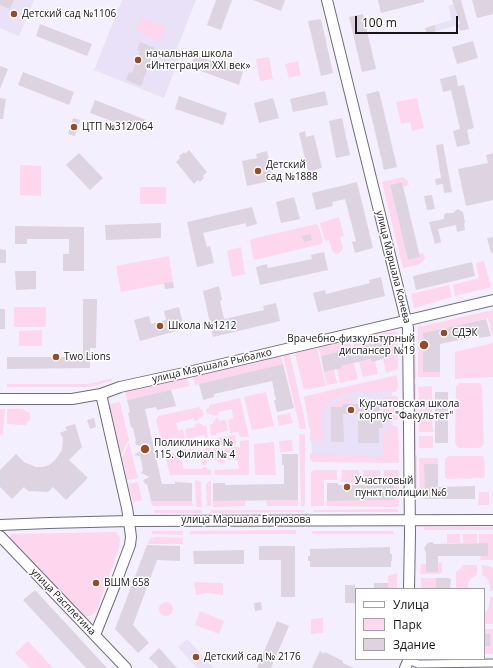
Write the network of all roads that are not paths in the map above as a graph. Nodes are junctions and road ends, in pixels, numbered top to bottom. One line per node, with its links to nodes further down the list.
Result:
1 (327, 0): 3 (street, улица Маршала Конева)
2 (493, 300): 3 (street, улица Маршала Рыбалко)
3 (406, 321): 4 (street, улица Маршала Рыбалко); 6 (street, улица Маршала Конева)
4 (101, 394): 5 (street, улица Маршала Рыбалко); 8 (street)
5 (0, 399)
6 (410, 520): 7 (street, улица Маршала Бирюзова); 8 (street, улица Маршала Бирюзова); 11 (street, улица Маршала Конева)
7 (493, 520)
8 (129, 521): 9 (street, улица Маршала Бирюзова); 12 (street)
9 (0, 525)
10 (0, 536): 12 (street, улица Расплетина)
11 (409, 588)
12 (95, 635): 15 (street, улица Расплетина)
13 (407, 662): 14 (street)
14 (493, 663)
15 (126, 668)

